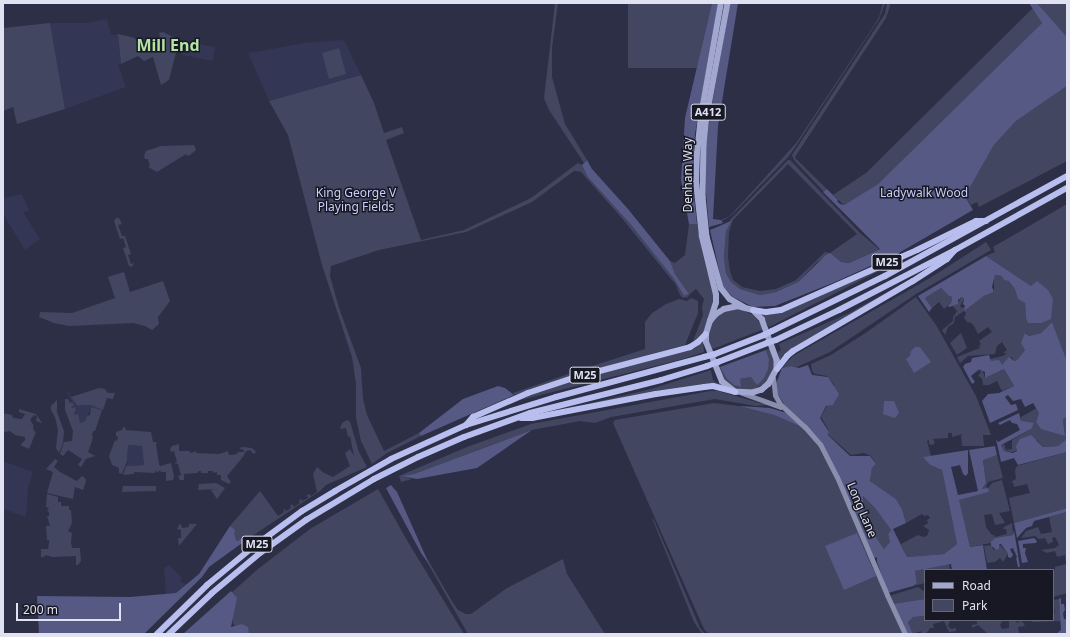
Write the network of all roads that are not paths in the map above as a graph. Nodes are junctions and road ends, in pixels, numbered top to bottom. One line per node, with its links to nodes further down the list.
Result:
1 (721, 3): 6 (main road, Denham Way / A412)
2 (728, 3): 6 (main road, Denham Way / A412)
3 (1067, 176): 5 (highway, M25)
4 (1067, 188): 8 (highway, M25)
5 (986, 221): 10 (highway, M25); 18 (highway, M25, bridge)
6 (703, 222): 7 (main road, Denham Way / A412)
7 (704, 237): 9 (main road, Denham Way / A412); 11 (main road, Denham Way / A412)
8 (955, 250): 13 (highway, M25); 17 (highway, M25, bridge)
9 (744, 308): 10 (main road); 11 (main road)
10 (753, 310): 13 (main road)
11 (710, 321): 12 (main road)
12 (706, 334): 15 (main road); 18 (highway, M25)
13 (777, 369): 14 (main road)
14 (773, 378): 15 (main road); 16 (street, Long Lane)
15 (739, 392): 16 (street, Long Lane); 17 (highway, M25)
16 (782, 407): 21 (street, Long Lane)
17 (516, 418): 20 (highway, M25)
18 (466, 425): 19 (highway, M25)
19 (157, 634)
20 (169, 634)
21 (905, 634)

